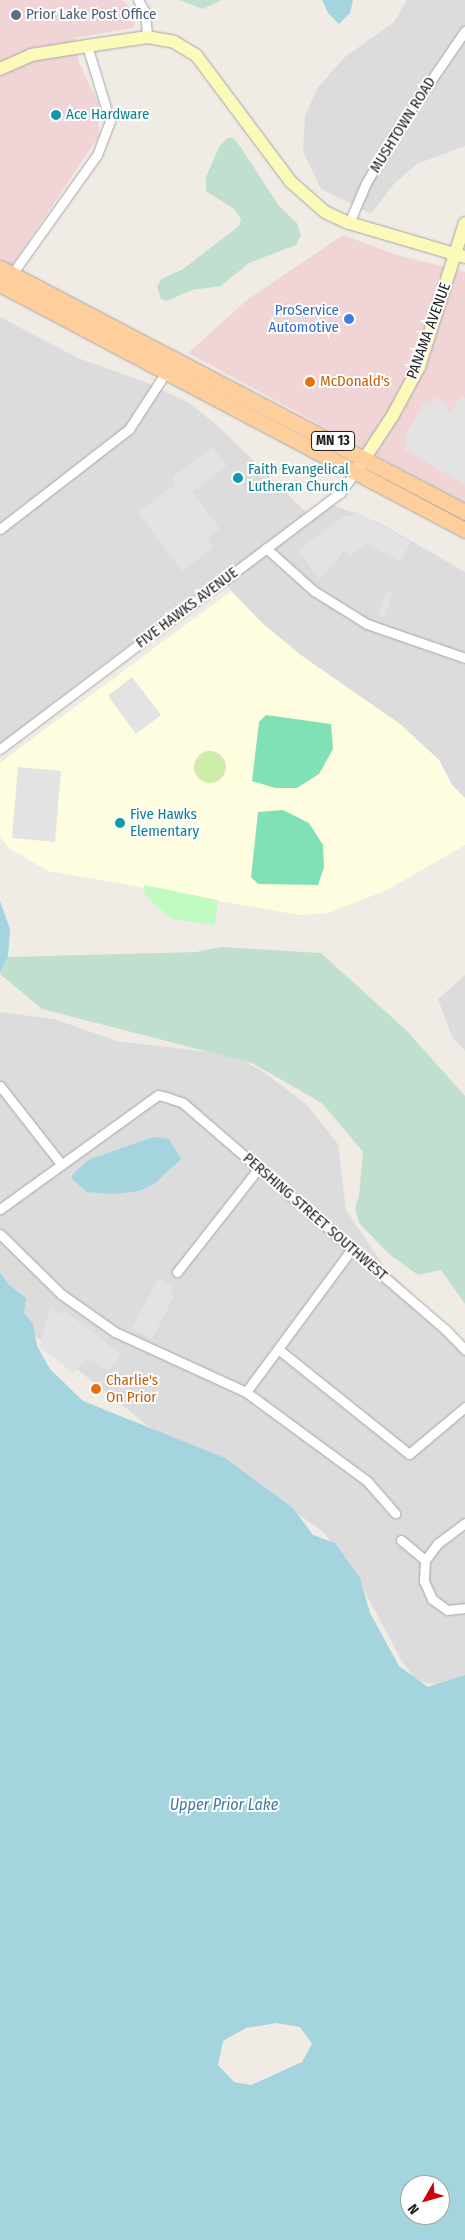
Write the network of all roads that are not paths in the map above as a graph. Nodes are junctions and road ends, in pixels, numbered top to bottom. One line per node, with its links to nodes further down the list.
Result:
1 (138, 0): 3 (street)
2 (465, 31): 8 (street, MUSHTOWN ROAD)
3 (147, 37): 4 (street); 8 (street)
4 (86, 46): 6 (street); 11 (street)
5 (0, 59): 6 (street)
6 (14, 60): 7 (street)
7 (0, 69)
8 (349, 223): 10 (street)
9 (465, 224): 10 (street, PANAMA AVENUE)
10 (460, 255): 13 (street, PANAMA AVENUE)
11 (4, 276): 12 (main road, MN 13); 13 (main road, MN 13)
12 (166, 372): 14 (main road, MN 13); 16 (street)
13 (365, 458): 14 (street, FIVE HAWKS AVENUE); 15 (main road, MN 13)
14 (356, 471): 17 (main road, MN 13); 18 (street, FIVE HAWKS AVENUE)
15 (465, 512)
16 (0, 529)
17 (465, 530)
18 (266, 548): 19 (street); 20 (street, FIVE HAWKS AVENUE)
19 (465, 658)
20 (0, 749)
21 (0, 1086): 22 (street)
22 (62, 1165): 23 (street, PERSHING STREET SOUTHWEST); 24 (street)
23 (258, 1169): 26 (street, PERSHING STREET SOUTHWEST); 27 (street)
24 (0, 1209)
25 (0, 1234): 30 (street)
26 (352, 1249): 28 (street); 29 (street, PERSHING STREET SOUTHWEST)
27 (177, 1272)
28 (278, 1349): 30 (street); 31 (street)
29 (465, 1350)
30 (246, 1392): 32 (street)
31 (465, 1407)
32 (395, 1513)
33 (465, 1523): 35 (street)
34 (400, 1540): 35 (street)
35 (425, 1560): 36 (street)
36 (465, 1608)

